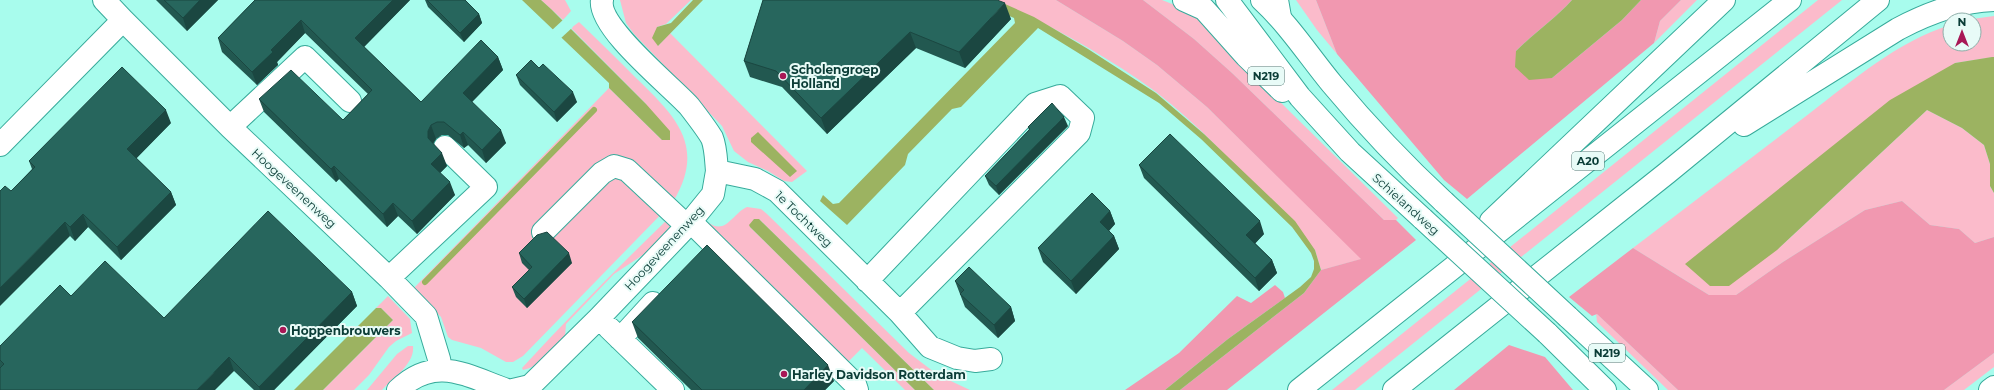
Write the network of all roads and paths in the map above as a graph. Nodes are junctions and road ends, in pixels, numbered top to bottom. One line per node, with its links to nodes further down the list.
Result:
1 (104, 0): 11 (main road, Hoogeveenenweg)
2 (602, 0): 17 (main road)
3 (1184, 0): 16 (main road, N219)
4 (1227, 0): 16 (main road, Schielandweg / N219)
5 (1262, 0): 10 (main road, N219)
6 (1724, 0): 26 (main road, A20)
7 (1790, 0): 26 (main road, A20)
8 (1878, 0): 18 (main road)
9 (1994, 0): 18 (main road)
10 (1276, 6): 39 (main road, N219, bridge)
11 (123, 20): 13 (main road, Hoogeveenenweg); 14 (main road)
12 (350, 101): 13 (main road)
13 (230, 128): 21 (main road, Hoogeveenenweg)
14 (0, 144)
15 (445, 147): 21 (main road)
16 (1350, 152): 38 (main road, Schielandweg / N219, bridge)
17 (717, 171): 19 (main road, Hoogeveenenweg); 22 (main road, 1e Tochtweg)
18 (1667, 173): 37 (main road)
19 (689, 224): 20 (main road); 25 (main road, Hoogeveenenweg); 35 (main road)
20 (543, 232)
21 (389, 278): 29 (main road, Hoogeveenenweg)
22 (867, 280): 24 (main road, 1e Tochtweg); 24 (main road)
23 (667, 289): 27 (main road)
24 (900, 313): 28 (main road, 1e Tochtweg)
25 (599, 318): 27 (main road); 33 (main road, Hoogeveenenweg)
26 (1387, 320): 36 (main road, A20)
27 (620, 338): 34 (main road)
28 (991, 359)
29 (441, 369): 31 (main road); 32 (main road)
30 (1994, 387): 40 (main road)
31 (398, 390)
32 (507, 390)
33 (513, 390)
34 (672, 390)
35 (856, 390)
36 (1299, 390)
37 (1394, 390)
38 (1605, 390)
39 (1647, 390)
40 (1990, 390)

